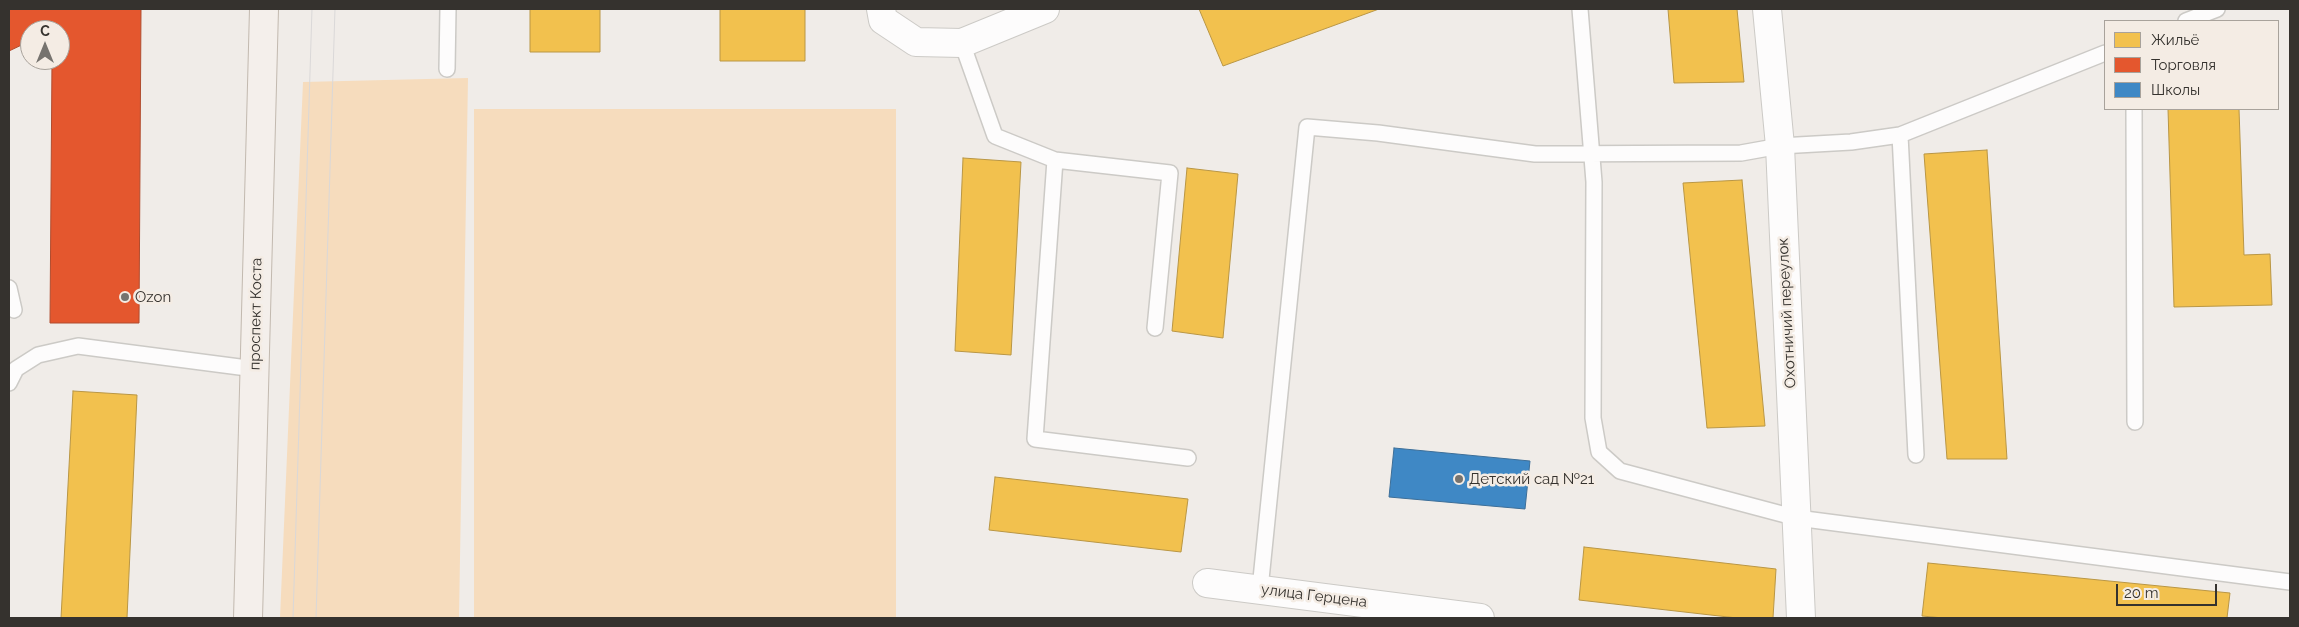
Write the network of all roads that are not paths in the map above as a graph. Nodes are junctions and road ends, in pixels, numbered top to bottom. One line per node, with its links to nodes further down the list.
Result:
1 (264, 9): 20 (main road, проспект Коста)
2 (448, 9): 11 (lane)
3 (1045, 9): 9 (street)
4 (1580, 9): 15 (lane)
5 (1768, 9): 14 (street, Охотничий переулок)
6 (2217, 9): 8 (lane)
7 (882, 15): 9 (street)
8 (2189, 20)
9 (962, 43): 16 (lane)
10 (2104, 53): 13 (lane)
11 (447, 69)
12 (2134, 110): 22 (lane)
13 (1900, 134): 14 (lane); 23 (lane)
14 (1780, 146): 15 (lane); 25 (street, Охотничий переулок)
15 (1592, 155): 25 (lane); 28 (lane)
16 (1055, 160): 19 (lane); 24 (lane)
17 (9, 288): 18 (lane)
18 (14, 310)
19 (1155, 328)
20 (255, 370): 21 (lane); 29 (main road, проспект Коста)
21 (9, 383)
22 (2135, 422)
23 (1916, 456)
24 (1188, 458)
25 (1797, 518): 26 (lane); 31 (street, Охотничий переулок)
26 (2290, 582)
27 (1207, 583): 28 (street, улица Герцена)
28 (1260, 589): 30 (street, улица Герцена)
29 (248, 618)
30 (1480, 618)
31 (1800, 618)

